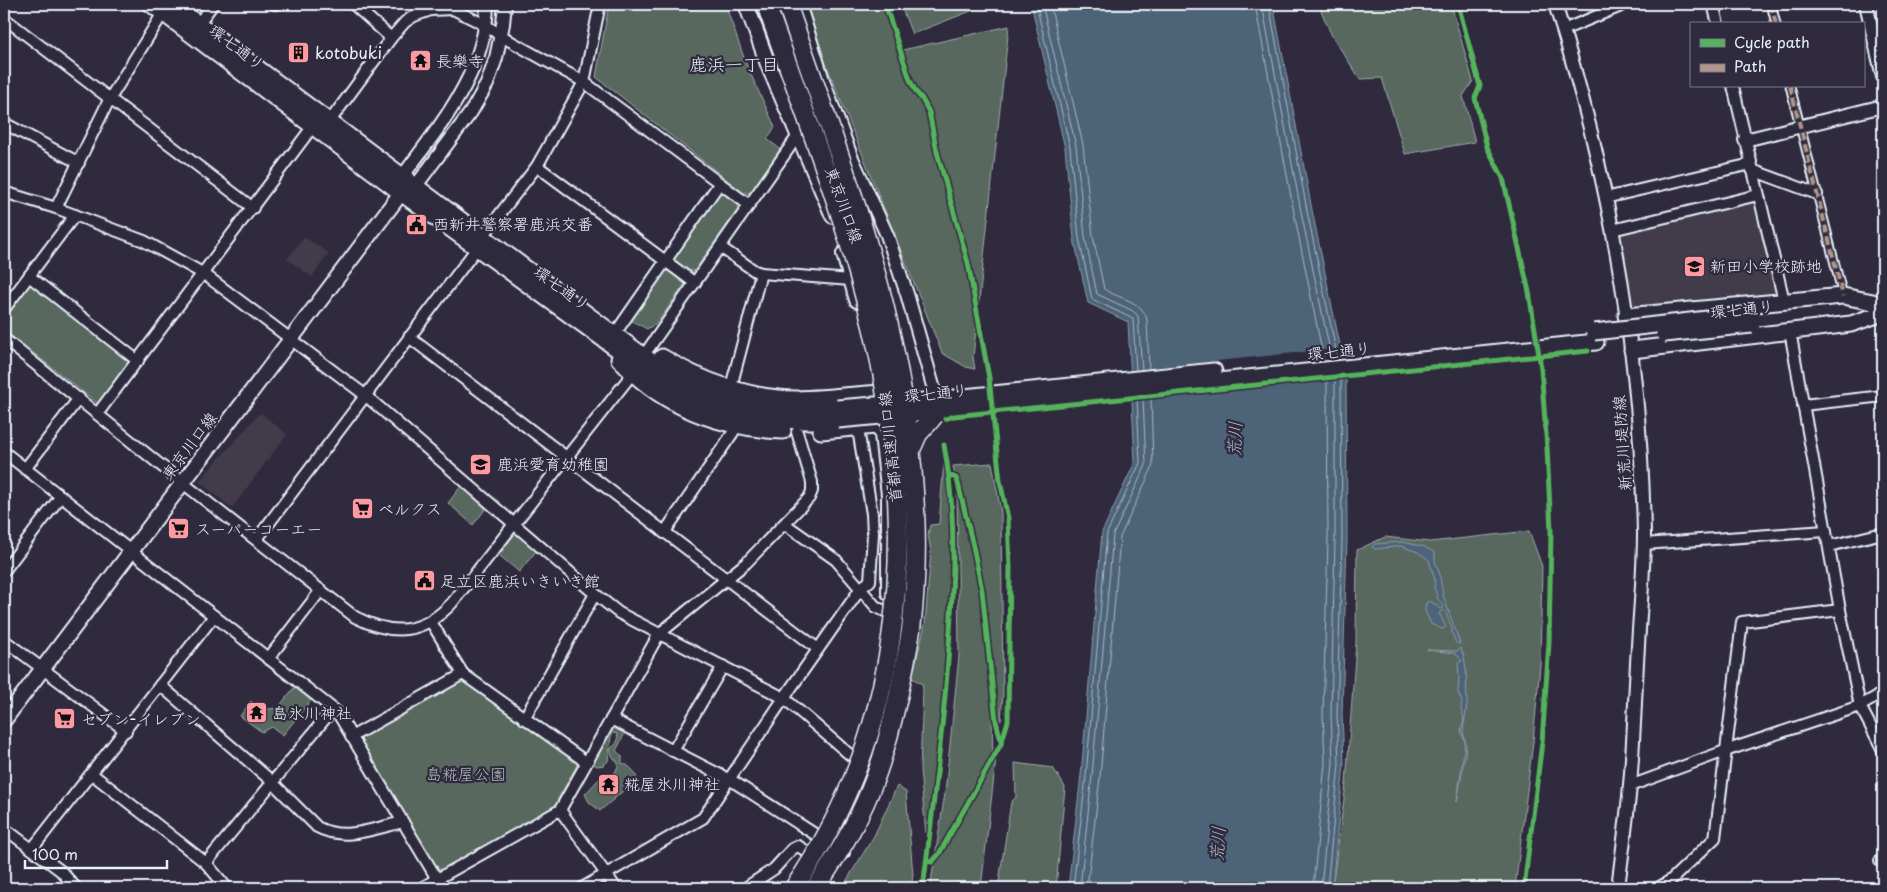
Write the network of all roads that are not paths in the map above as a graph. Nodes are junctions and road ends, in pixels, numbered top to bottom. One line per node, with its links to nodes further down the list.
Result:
1 (213, 4): 21 (street)
2 (353, 4): 25 (street)
3 (487, 4): 22 (street)
4 (505, 4): 24 (street)
5 (600, 4): 28 (street)
6 (746, 4): 39 (main road, 東京川口線)
7 (766, 4): 164 (highway, 首都高速川口線, bridge)
8 (777, 4): 38 (main road, 東京川口線)
9 (782, 4): 26 (highway)
10 (787, 4): 166 (highway, 首都高速川口線, bridge)
11 (799, 4): 29 (street)
12 (1555, 4): 23 (street, 新荒川堤防線)
13 (1626, 4): 23 (street)
14 (1713, 4): 19 (street)
15 (1771, 4): 20 (street)
16 (1866, 4): 27 (street)
17 (162, 7): 21 (main road, 環七通り); 32 (street); 36 (main road, 環七通り)
18 (4, 18): 32 (street)
19 (1718, 22)
20 (1776, 22)
21 (199, 23): 34 (main road, 環七通り)
22 (485, 25): 24 (street); 25 (street); 44 (street)
23 (1564, 30): 51 (street, 新荒川堤防線)
24 (501, 35): 28 (street); 46 (street)
25 (391, 38): 34 (street)
26 (806, 70): 29 (highway); 38 (highway)
27 (1883, 77)
28 (584, 82): 42 (street); 45 (street)
29 (824, 83): 87 (street)
30 (1733, 88): 40 (street)
31 (1790, 88): 37 (street)
32 (109, 100): 41 (street); 54 (street)
33 (1883, 106): 37 (street)
34 (330, 122): 44 (main road, 環七通り)
35 (4, 123): 41 (street)
36 (313, 126): 48 (main road, 環七通り); 54 (street)
37 (1800, 127): 40 (street); 49 (street)
38 (821, 129): 81 (main road, 東京川口線)
39 (799, 134): 52 (street); 63 (main road, 東京川口線)
40 (1746, 140): 43 (street)
41 (79, 163): 53 (street)
42 (537, 166): 57 (street); 59 (street)
43 (1751, 167): 49 (street); 50 (street); 51 (street)
44 (402, 177): 46 (main road, 環七通り); 48 (main road, 東京川口線)
45 (719, 184): 52 (street); 59 (street)
46 (415, 187): 48 (main road); 57 (main road, 環七通り)
47 (4, 192): 53 (street)
48 (400, 193): 57 (main road, 環七通り); 74 (main road, 東京川口線)
49 (1817, 194): 65 (street)
50 (1758, 195): 56 (street); 66 (street)
51 (1605, 198): 56 (street, 新荒川堤防線)
52 (749, 205): 58 (street)
53 (56, 208): 55 (street)
54 (253, 208): 61 (street)
55 (75, 216): 61 (street); 62 (street)
56 (1612, 230): 69 (street, 新荒川堤防線)
57 (480, 242): 71 (main road, 環七通り); 72 (street); 73 (main road, 環七通り)
58 (720, 247): 60 (street); 64 (street)
59 (666, 261): 64 (street); 73 (street)
60 (761, 273): 63 (street); 80 (street)
61 (204, 274): 74 (street); 78 (street)
62 (29, 276): 68 (street); 78 (street)
63 (851, 280): 82 (main road, 東京川口線)
64 (695, 283): 76 (street)
65 (1843, 296): 66 (main road); 67 (main road)
66 (1784, 301): 69 (main road)
67 (1880, 307): 70 (main road); 87 (main road, 環七通り, bridge)
68 (4, 309)
69 (1626, 316): 77 (street, 新荒川堤防線)
70 (1790, 331): 77 (main road); 86 (street)
71 (597, 334): 79 (main road); 89 (main road, 環七通り)
72 (409, 337): 83 (street); 96 (street)
73 (618, 337): 76 (main road); 89 (main road, 環七通り)
74 (291, 338): 83 (street); 98 (main road, 東京川口線)
75 (4, 339): 85 (street)
76 (649, 348): 80 (main road)
77 (1632, 350): 107 (street, 新荒川堤防線)
78 (138, 361): 88 (street)
79 (632, 374): 91 (main road); 96 (street)
80 (731, 387): 82 (main road)
81 (894, 392): 82 (main road); 90 (main road, 東京川口線)
82 (876, 393): 92 (main road, 東京川口線)
83 (365, 395): 101 (street); 106 (street)
84 (1883, 396): 86 (street)
85 (79, 398): 88 (street); 97 (street)
86 (1803, 406): 103 (street)
87 (935, 408): 89 (main road, 環七通り, bridge); 146 (highway, bridge)
88 (98, 413): 98 (street)
89 (838, 414)
90 (897, 424): 92 (main road); 100 (street)
91 (737, 425): 94 (main road); 104 (street)
92 (880, 426): 93 (main road); 116 (street)
93 (858, 429): 94 (main road); 112 (street)
94 (797, 432): 102 (street)
95 (4, 452): 97 (street)
96 (566, 458): 101 (street); 104 (street)
97 (25, 469): 99 (street)
98 (183, 483): 106 (street); 109 (main road, 東京川口線)
99 (61, 496): 109 (street); 110 (street)
100 (910, 505): 142 (street); 146 (highway)
101 (513, 523): 114 (street); 118 (street)
102 (785, 524): 111 (street); 112 (street)
103 (1826, 531): 107 (street); 108 (street)
104 (664, 533): 111 (street)
105 (1883, 533): 108 (street)
106 (257, 539): 113 (street)
107 (1644, 544): 145 (street, 新荒川堤防線)
108 (1829, 546): 115 (street)
109 (131, 550): 117 (street); 124 (main road, 東京川口線)
110 (5, 565)
111 (725, 580): 119 (street); 121 (street)
112 (861, 588): 116 (street); 121 (street)
113 (322, 590): 118 (street); 122 (street)
114 (595, 594): 119 (street); 131 (street)
115 (1840, 610): 129 (street); 138 (street)
116 (889, 612): 139 (street)
117 (214, 616): 122 (street); 126 (street)
118 (431, 622): 125 (street)
119 (659, 634): 123 (street); 132 (street)
120 (4, 640): 124 (street)
121 (818, 649): 128 (street)
122 (268, 659): 130 (street)
123 (723, 666): 128 (street); 137 (street)
124 (42, 668): 133 (main road, 東京川口線); 134 (street)
125 (463, 674): 131 (street); 135 (street)
126 (160, 685): 134 (street); 144 (street)
127 (1883, 693): 129 (street)
128 (784, 698): 139 (street); 143 (street)
129 (1860, 706): 136 (street); 138 (street)
130 (334, 709): 135 (street); 144 (street)
131 (524, 719): 140 (street)
132 (611, 719): 137 (street); 140 (street)
133 (4, 720)
134 (126, 731): 141 (street)
135 (351, 737): 148 (street)
136 (1883, 750)
137 (673, 751): 143 (street)
138 (1725, 751): 145 (street); 168 (street)
139 (856, 760): 142 (street); 150 (street)
140 (586, 762): 147 (street)
141 (92, 774): 151 (street); 154 (street)
142 (881, 774): 152 (street)
143 (729, 780): 150 (street); 155 (street)
144 (273, 783): 148 (street); 154 (street)
145 (1630, 786): 167 (street, 新荒川堤防線)
146 (858, 797): 165 (highway)
147 (560, 810): 155 (street); 156 (street)
148 (403, 822): 156 (street)
149 (4, 828): 151 (street)
150 (821, 838): 152 (street); 153 (street)
151 (32, 849): 157 (street)
152 (844, 853): 166 (street)
153 (812, 854): 162 (street); 163 (street)
154 (206, 863): 158 (street)
155 (606, 874): 160 (street); 161 (street)
156 (437, 879): 159 (street)
157 (70, 886)
158 (227, 888)
159 (421, 888)
160 (582, 888)
161 (616, 888)
162 (745, 888)
163 (790, 888)
164 (794, 888)
165 (806, 888)
166 (815, 888)
167 (1618, 888)
168 (1658, 888)

